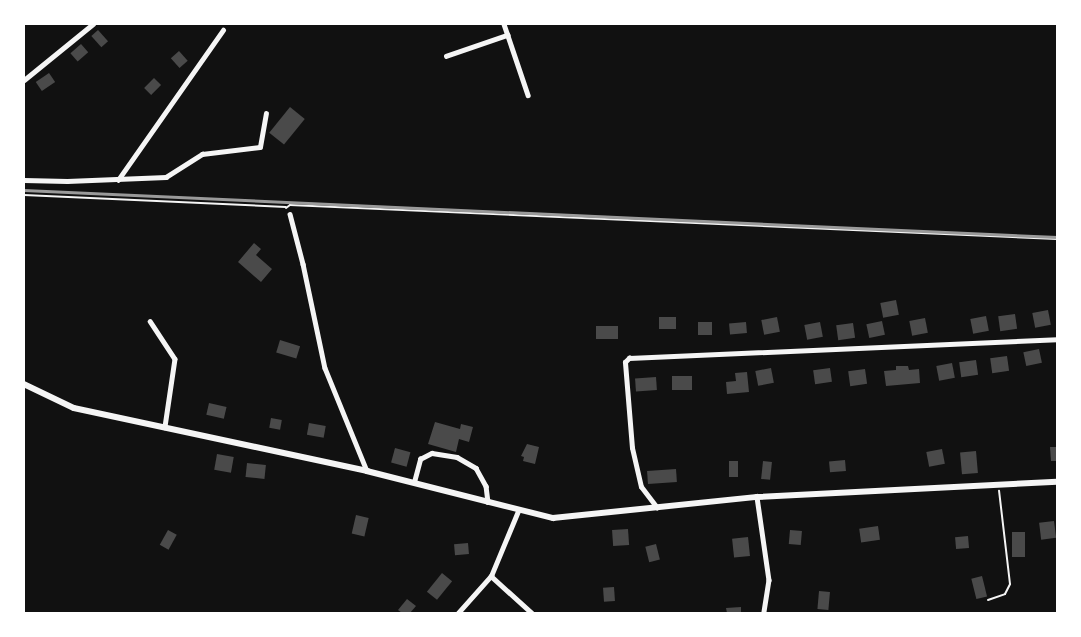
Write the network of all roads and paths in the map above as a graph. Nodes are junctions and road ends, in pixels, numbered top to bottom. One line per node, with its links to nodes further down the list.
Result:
1 (93, 24): 6 (street)
2 (504, 24): 4 (street)
3 (223, 30): 10 (street)
4 (508, 35): 5 (street); 7 (street)
5 (446, 56)
6 (24, 80)
7 (528, 95)
8 (266, 114): 10 (street)
9 (24, 180): 10 (street)
10 (118, 180)
11 (24, 195): 12 (path)
12 (286, 208): 13 (path); 14 (path)
13 (290, 214): 19 (street)
14 (1057, 239)
15 (150, 321): 18 (street)
16 (1057, 339): 25 (street)
17 (24, 384): 18 (street)
18 (165, 427): 19 (street)
19 (367, 471): 20 (street)
20 (414, 482): 24 (street); 24 (street)
21 (1057, 482): 22 (street)
22 (998, 484): 23 (street); 28 (path)
23 (758, 497): 25 (street); 31 (street)
24 (488, 502): 26 (street)
25 (656, 508): 26 (street)
26 (518, 511): 27 (street)
27 (491, 576): 29 (street); 30 (street)
28 (988, 600)
29 (458, 613)
30 (532, 613)
31 (764, 613)

